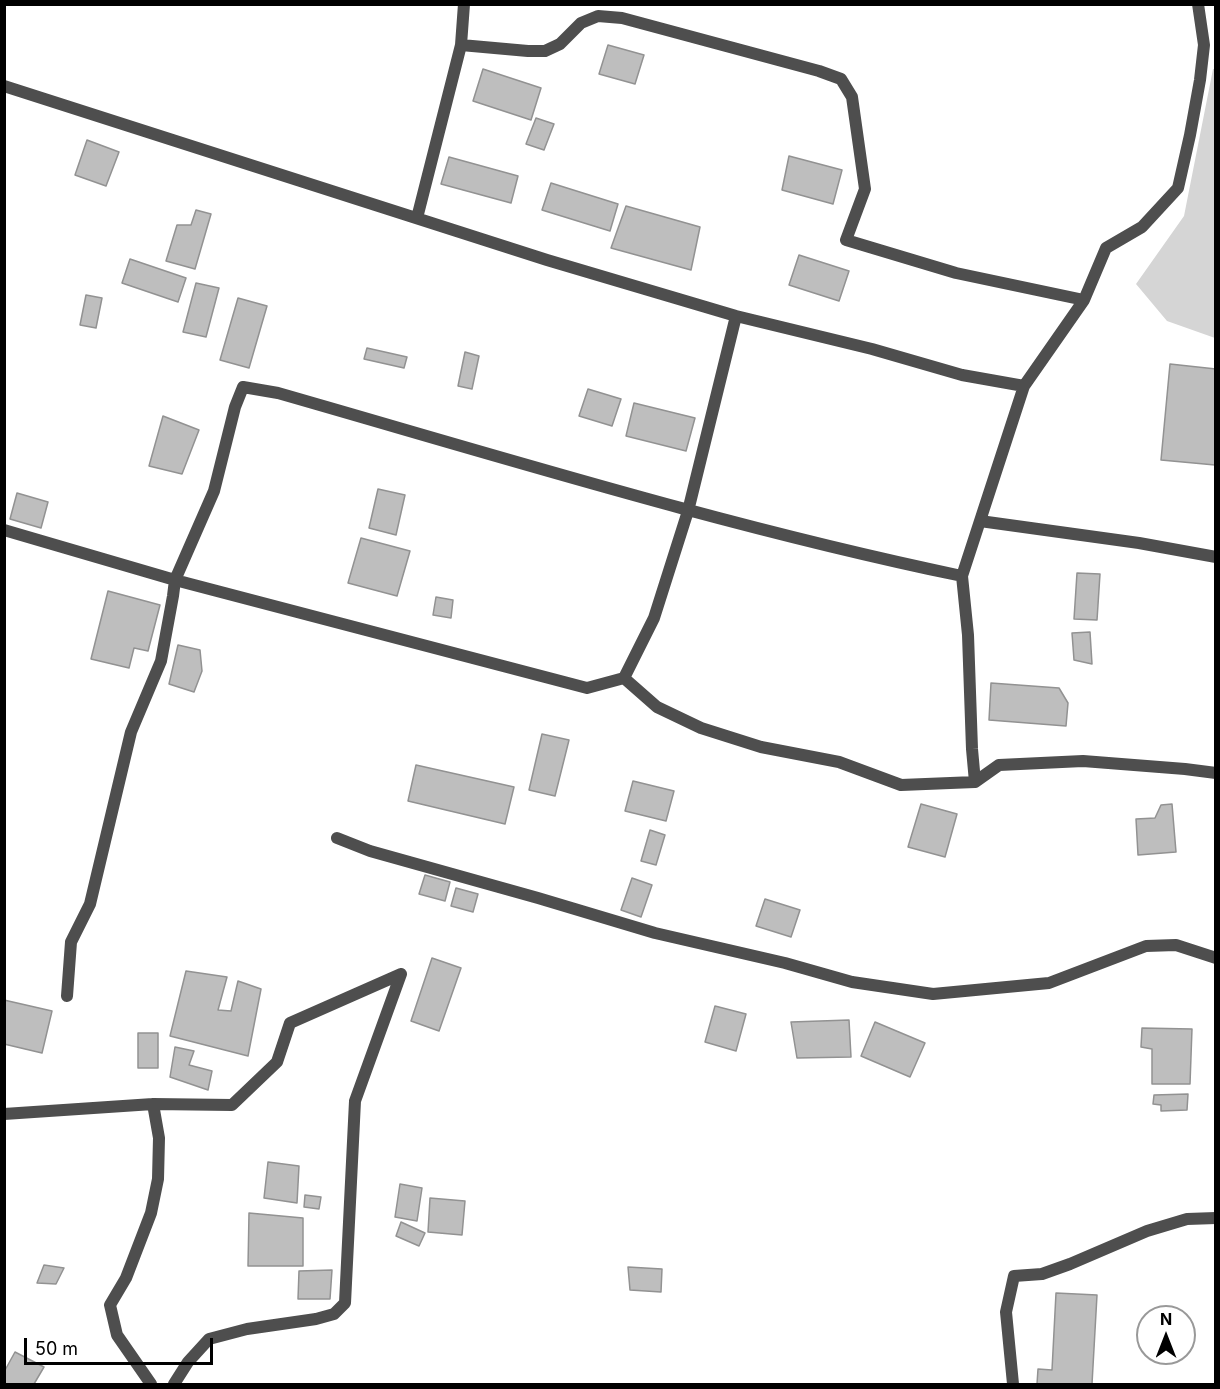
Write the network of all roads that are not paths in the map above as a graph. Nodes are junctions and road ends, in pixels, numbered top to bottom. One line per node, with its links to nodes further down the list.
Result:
1 (464, 4): 3 (street)
2 (1198, 4): 4 (street)
3 (460, 45): 6 (street); 7 (street)
4 (1210, 45): 7 (street)
5 (4, 87): 6 (street)
6 (417, 218): 8 (street)
7 (1084, 300): 9 (street)
8 (736, 316): 9 (street); 10 (street)
9 (1024, 386): 11 (street)
10 (688, 511): 14 (street); 15 (street); 16 (street)
11 (981, 521): 13 (street); 14 (street)
12 (4, 530): 15 (street)
13 (1215, 558)
14 (962, 576): 18 (street)
15 (175, 580): 16 (street); 21 (street)
16 (624, 678): 18 (street)
17 (1215, 773): 18 (street)
18 (975, 783)
19 (337, 838): 20 (street)
20 (1215, 958)
21 (67, 996)
22 (153, 1104): 23 (street); 25 (street); 26 (street)
23 (4, 1114)
24 (1215, 1218): 27 (street)
25 (151, 1384)
26 (174, 1384)
27 (1013, 1384)

